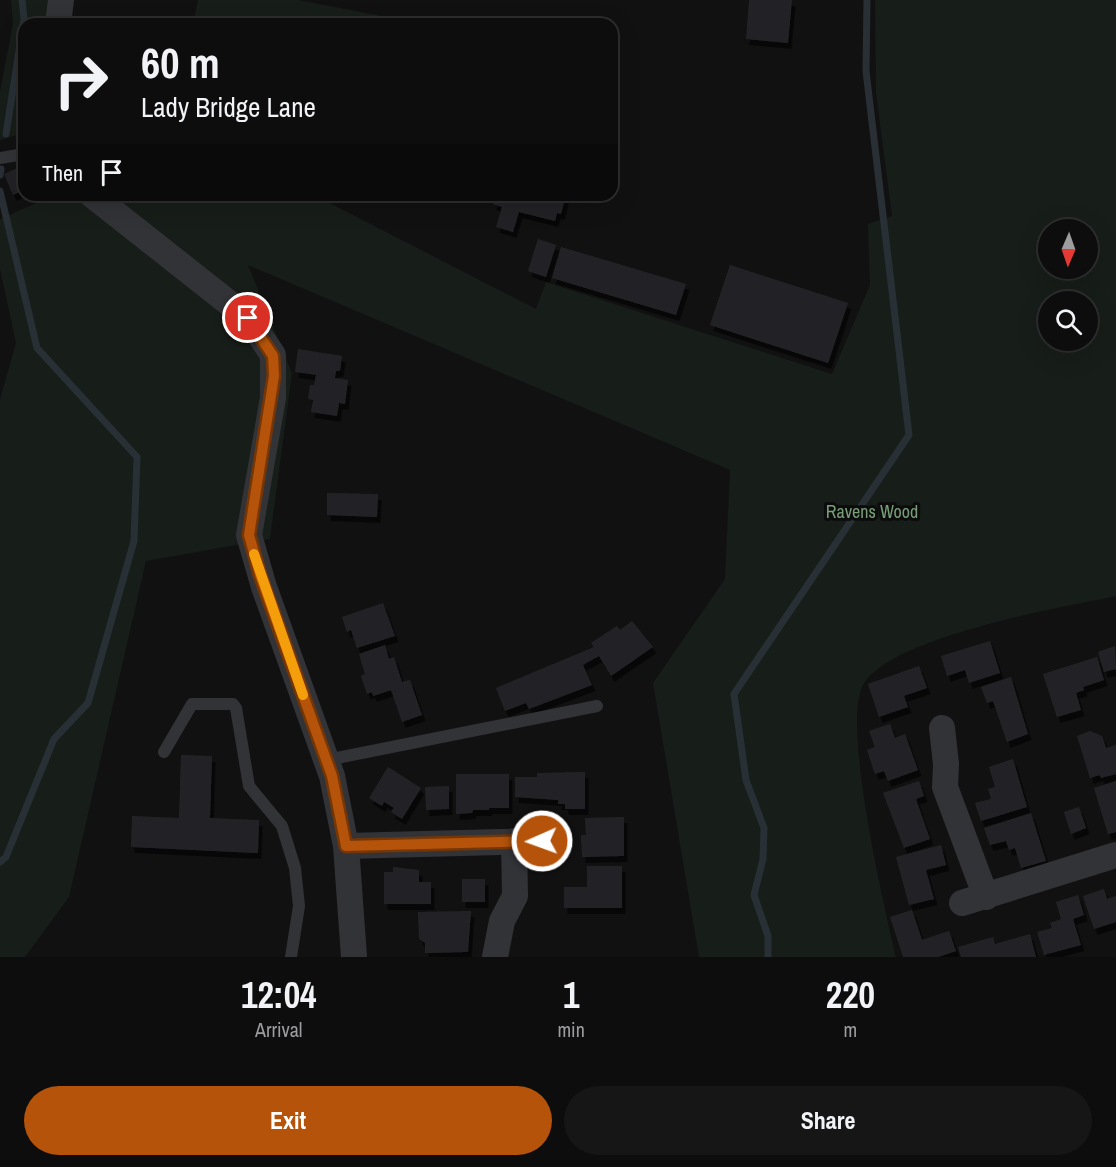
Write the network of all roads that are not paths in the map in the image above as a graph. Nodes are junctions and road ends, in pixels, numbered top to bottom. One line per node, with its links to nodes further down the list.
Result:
1 (61, 0): 2 (street)
2 (59, 18)
3 (18, 155): 4 (lane)
4 (0, 158)
5 (100, 201): 9 (street)
6 (597, 706): 9 (lane)
7 (942, 728): 13 (street)
8 (164, 752): 14 (lane)
9 (327, 760): 12 (street)
10 (514, 841): 11 (street); 12 (street); 16 (street)
11 (542, 841)
12 (346, 846): 15 (street)
13 (1116, 855)
14 (291, 957)
15 (354, 957)
16 (495, 957)

